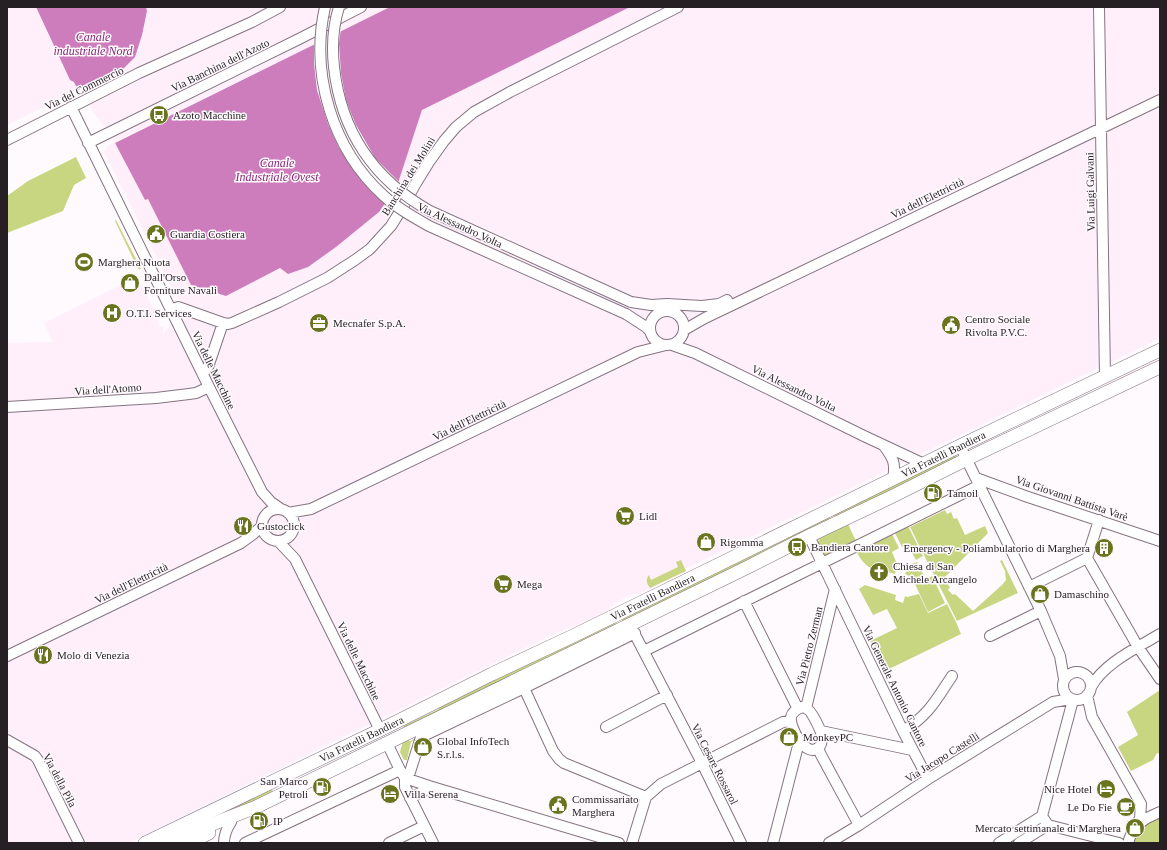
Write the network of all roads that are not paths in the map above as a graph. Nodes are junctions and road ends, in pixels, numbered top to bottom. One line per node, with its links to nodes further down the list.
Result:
1 (280, 7): 8 (street, Via del Commercio)
2 (325, 7): 20 (street, Via Alessandro Volta, bridge)
3 (339, 7): 13 (street, Via Alessandro Volta, bridge)
4 (361, 7): 11 (street, Via Banchina dell'Azoto)
5 (678, 7): 18 (street, Banchina dei Molini)
6 (1099, 7): 9 (street, Via Luigi Galvani)
7 (1160, 100): 9 (street, Via dell'Elettricità)
8 (71, 107): 10 (street, Via del Commercio); 11 (street, Via delle Macchine)
9 (1101, 128): 12 (street, Via dell'Elettricità); 27 (street, Via Luigi Galvani)
10 (7, 140)
11 (88, 144): 14 (street, Via delle Macchine)
12 (787, 278): 13 (street); 17 (street, Via dell'Elettricità)
13 (631, 302): 15 (street, Via Alessandro Volta)
14 (171, 310): 18 (street, Banchina dei Molini); 26 (street, Via delle Macchine)
15 (658, 313): 16 (street); 20 (street)
16 (680, 318): 17 (street, Via dell'Elettricità); 19 (street)
17 (705, 318): 19 (street, Via dell'Elettricità)
18 (223, 323): 26 (street)
19 (683, 333): 21 (street); 24 (street, Via Alessandro Volta)
20 (650, 334): 21 (street); 23 (street, Via dell'Elettricità)
21 (669, 345): 23 (street, Via dell'Elettricità); 24 (street, Via Alessandro Volta)
22 (1160, 350): 27 (main road, Via Fratelli Bandiera)
23 (638, 352): 37 (street, Via dell'Elettricità)
24 (695, 353): 30 (street, Via Alessandro Volta)
25 (1160, 367): 32 (main road, Via Fratelli Bandiera)
26 (202, 372): 28 (street, Via delle Macchine)
27 (1105, 376): 31 (main road, Via Fratelli Bandiera)
28 (209, 387): 29 (street, Via dell'Atomo); 36 (street, Via delle Macchine)
29 (7, 408)
30 (882, 445): 33 (street, Via Alessandro Volta); 34 (street)
31 (960, 446): 32 (street); 33 (main road, Via Fratelli Bandiera)
32 (967, 460): 35 (street); 43 (main road, Via Fratelli Bandiera)
33 (924, 464): 34 (main road, Via Fratelli Bandiera)
34 (893, 479): 73 (main road, Via Fratelli Bandiera)
35 (977, 482): 39 (street, Via Giovanni Battista Varè); 48 (street); 49 (street)
36 (263, 493): 38 (street, Via delle Macchine); 40 (street, Via delle Macchine)
37 (311, 509): 38 (street, Via dell'Elettricità); 41 (street, Via dell'Elettricità)
38 (285, 511): 40 (street); 41 (street)
39 (1098, 520): 45 (street, Via Giovanni Battista Varè); 46 (street)
40 (264, 521): 44 (street); 58 (street, Via dell'Elettricità)
41 (294, 526): 42 (street)
42 (290, 536): 44 (street); 47 (street, Via delle Macchine)
43 (808, 536): 48 (street, Via Generale Antonio Cantore); 53 (main road, Via Fratelli Bandiera)
44 (278, 541): 47 (street, Via delle Macchine)
45 (1160, 541)
46 (1087, 558): 49 (street); 56 (street)
47 (295, 559): 73 (street, Via delle Macchine)
48 (823, 563): 50 (street); 51 (street, Via Generale Antonio Cantore)
49 (1029, 587): 52 (street)
50 (744, 601): 57 (street); 69 (street)
51 (837, 601): 69 (street, Via Pietro Zerman); 75 (street, Via Generale Antonio Cantore)
52 (1040, 612): 55 (street); 59 (street)
53 (632, 629): 57 (street, Via Cesare Rossarol); 65 (street, Via Fratelli Bandiera); 77 (main road, Via Fratelli Bandiera)
54 (1160, 634): 56 (street)
55 (990, 636)
56 (1138, 647): 60 (street); 64 (street)
57 (644, 651): 67 (street, Via Cesare Rossarol)
58 (7, 656)
59 (1060, 656): 61 (street); 63 (street)
60 (1106, 668): 61 (street); 66 (street)
61 (1081, 673): 63 (street); 66 (street)
62 (952, 676): 75 (street)
63 (1064, 679): 68 (street)
64 (1160, 679)
65 (524, 688): 82 (street, Via Fratelli Bandiera); 85 (street)
66 (1089, 691): 68 (street); 70 (street)
67 (666, 695): 72 (street); 81 (street, Via Cesare Rossarol)
68 (1073, 700): 70 (street); 83 (street, Via Jacopo Castelli); 90 (street)
69 (802, 708): 71 (street, Via Pietro Zerman); 74 (street)
70 (1092, 717): 87 (street)
71 (791, 721): 78 (street); 81 (street)
72 (606, 727)
73 (380, 730): 77 (main road); 97 (main road, Via Fratelli Bandiera)
74 (821, 731): 79 (street); 80 (street)
75 (903, 731): 80 (street, Via Generale Antonio Cantore)
76 (7, 740): 96 (street, Via della Pila)
77 (387, 743): 82 (street); 88 (main road, Via Fratelli Bandiera)
78 (801, 743): 79 (street); 107 (street)
79 (818, 748): 92 (street)
80 (912, 750): 83 (street, Via Generale Antonio Cantore)
81 (702, 763): 85 (street); 106 (street, Via Cesare Rossarol)
82 (403, 774): 84 (street); 86 (street); 101 (street)
83 (928, 779): 92 (street, Via Jacopo Castelli)
84 (428, 786): 86 (street); 104 (street)
85 (646, 797): 105 (street)
86 (410, 798): 95 (street)
87 (1141, 804): 89 (street); 94 (street)
88 (256, 807): 91 (main road, Via Fratelli Bandiera); 98 (main road, Via Fratelli Bandiera)
89 (1160, 811): 94 (street)
90 (1042, 816): 93 (street); 109 (street)
91 (231, 822): 99 (main road, Via Fratelli Bandiera); 100 (street)
92 (859, 825): 108 (street, Via Jacopo Castelli)
93 (1048, 825): 110 (street); 111 (street)
94 (1137, 825): 112 (street)
95 (424, 826): 102 (street); 103 (street)
96 (79, 843)
97 (145, 843)
98 (164, 843)
99 (189, 843)
100 (224, 843)
101 (245, 843)
102 (389, 843)
103 (433, 843)
104 (619, 843)
105 (632, 843)
106 (741, 843)
107 (772, 843)
108 (829, 843)
109 (999, 843)
110 (1019, 843)
111 (1119, 843)
112 (1128, 843)

